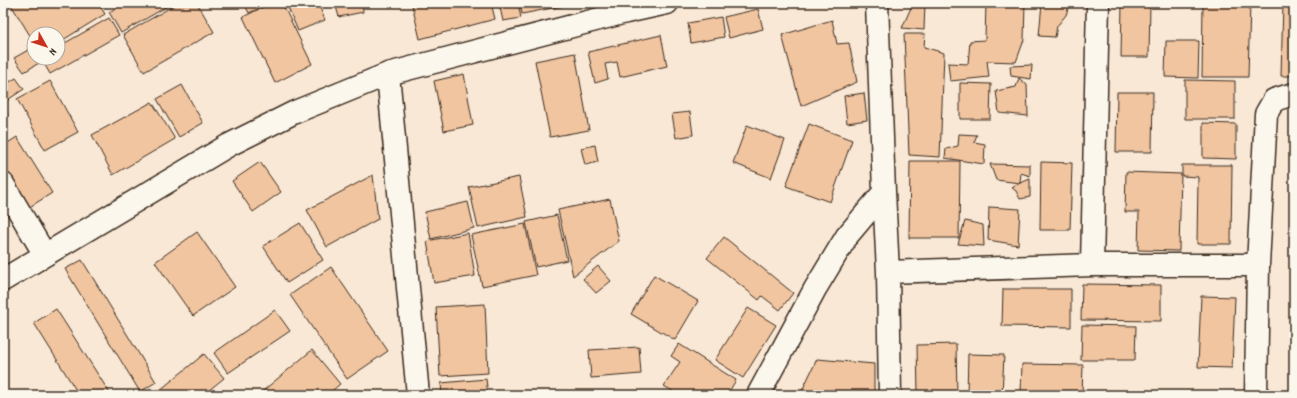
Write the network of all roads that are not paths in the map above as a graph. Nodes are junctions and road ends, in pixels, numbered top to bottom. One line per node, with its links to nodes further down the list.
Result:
1 (667, 3): 4 (street)
2 (877, 3): 8 (street)
3 (1098, 3): 10 (street)
4 (625, 8): 5 (street)
5 (388, 74): 9 (street); 14 (street)
6 (1294, 95): 11 (street)
7 (3, 184): 9 (street)
8 (884, 192): 12 (street); 15 (street)
9 (45, 255): 13 (street)
10 (1092, 264): 11 (street); 12 (street)
11 (1258, 265): 17 (street)
12 (888, 272): 16 (street)
13 (3, 280)
14 (414, 392)
15 (758, 395)
16 (890, 395)
17 (1256, 395)

